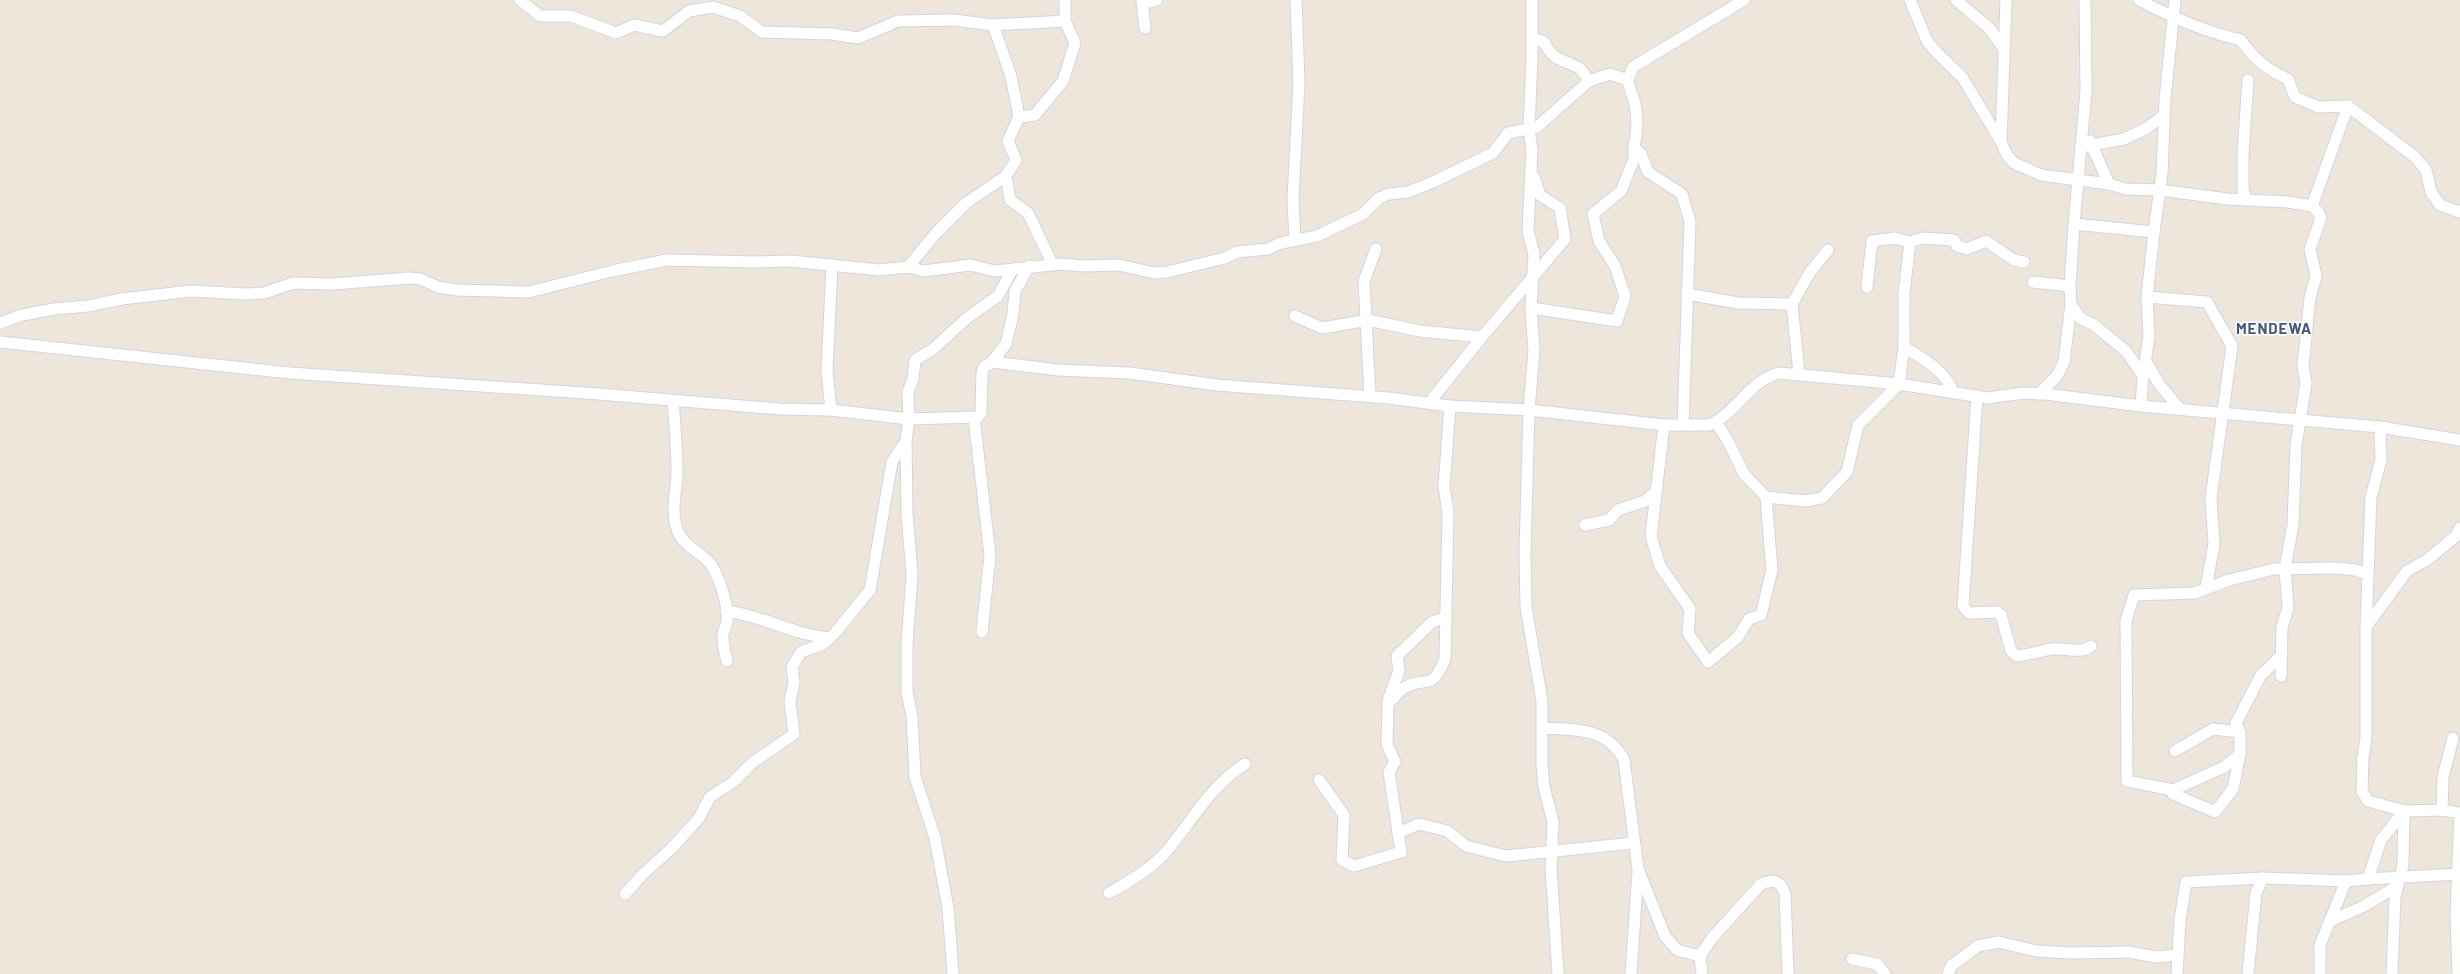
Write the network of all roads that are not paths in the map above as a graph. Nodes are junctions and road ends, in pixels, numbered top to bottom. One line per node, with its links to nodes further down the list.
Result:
1 (520, 0): 16 (street)
2 (1065, 0): 15 (street)
3 (1157, 0): 13 (street)
4 (1296, 0): 42 (street)
5 (1532, 0): 18 (street)
6 (1744, 0): 20 (street)
7 (1910, 0): 28 (street)
8 (1956, 0): 19 (street)
9 (2006, 0): 19 (street)
10 (2085, 0): 27 (street)
11 (2139, 0): 14 (street)
12 (2175, 0): 14 (street)
13 (1142, 2): 17 (street)
14 (2174, 16): 23 (street); 24 (street)
15 (1065, 21): 16 (street); 25 (street)
16 (993, 24): 25 (street)
17 (1145, 28)
18 (1532, 38): 22 (street); 26 (street)
19 (2004, 49): 28 (street)
20 (1628, 80): 22 (street); 31 (street)
21 (2248, 80): 37 (street)
22 (1589, 81): 26 (street)
23 (2348, 106): 38 (street); 39 (street)
24 (2164, 115): 29 (street); 36 (street)
25 (1019, 117): 33 (street)
26 (1529, 129): 32 (street); 42 (street)
27 (2084, 130): 29 (street); 30 (street)
28 (2001, 142): 34 (street)
29 (2093, 146): 30 (street); 35 (street)
30 (2081, 147): 34 (street)
31 (1634, 148): 56 (street); 60 (street)
32 (1532, 171): 52 (street); 52 (street)
33 (1006, 176): 48 (street); 50 (street)
34 (2078, 180): 35 (street); 40 (street)
35 (2109, 184): 36 (street)
36 (2160, 190): 37 (street); 41 (street)
37 (2246, 200): 38 (street)
38 (2312, 206): 86 (street)
39 (2460, 212)
40 (2074, 224): 41 (street); 54 (street)
41 (2154, 232): 57 (street)
42 (1294, 240): 48 (street)
43 (1910, 242): 46 (street); 55 (street); 66 (street)
44 (1376, 249): 62 (street)
45 (1828, 250): 58 (street)
46 (2024, 262)
47 (832, 265): 50 (street); 63 (street); 81 (street)
48 (1048, 265): 49 (street)
49 (1029, 266): 51 (street); 68 (street)
50 (908, 267): 51 (street)
51 (1012, 270): 85 (street)
52 (1533, 279): 60 (street); 64 (street)
53 (2033, 282): 54 (street)
54 (2070, 286): 59 (street)
55 (1867, 287)
56 (1687, 294): 58 (street); 89 (street)
57 (2147, 297): 67 (street); 83 (street)
58 (1792, 304): 69 (street)
59 (2071, 304): 70 (street); 73 (street)
60 (1532, 308): 82 (street)
61 (1295, 316): 62 (street)
62 (1368, 320): 64 (street); 74 (street)
63 (0, 323)
64 (1482, 337): 77 (street)
65 (0, 342): 76 (street)
66 (1904, 347): 71 (street); 72 (street)
67 (2146, 361): 70 (street); 80 (street)
68 (992, 362): 74 (street); 84 (street)
69 (1799, 373): 71 (street); 87 (street)
70 (2143, 376): 79 (street)
71 (1900, 384): 72 (street); 94 (street)
72 (1953, 392): 75 (street)
73 (2039, 394): 75 (street); 79 (street)
74 (1370, 396): 77 (street)
75 (1976, 396): 105 (street)
76 (673, 401): 81 (street); 100 (street)
77 (1429, 403): 78 (street)
78 (1450, 406): 82 (street); 101 (street)
79 (2141, 406): 80 (street)
80 (2180, 409): 83 (street)
81 (831, 410): 85 (street)
82 (1529, 410): 88 (street); 110 (street)
83 (2222, 413): 86 (street); 99 (street)
84 (974, 418): 85 (street); 103 (street)
85 (909, 419): 91 (street)
86 (2300, 420): 90 (street); 97 (street)
87 (1716, 422): 89 (street); 94 (street)
88 (1664, 425): 89 (street); 93 (street)
89 (1683, 425)
90 (2380, 428): 92 (street); 98 (street)
91 (906, 440): 104 (street); 135 (street)
92 (2460, 440)
93 (1657, 490): 94 (street); 95 (street)
94 (1766, 497)
95 (1585, 525)
96 (2460, 528): 102 (street)
97 (2285, 568): 98 (street); 99 (street); 106 (street)
98 (2367, 574): 102 (street)
99 (2206, 588): 117 (street)
100 (726, 611): 104 (street); 107 (street)
101 (1444, 618): 109 (street); 109 (street)
102 (2366, 627): 119 (street)
103 (982, 632)
104 (830, 638): 130 (street)
105 (2091, 646)
106 (2282, 655): 108 (street); 111 (street)
107 (727, 661)
108 (2281, 676)
109 (1388, 704): 120 (street)
110 (1543, 728): 121 (street); 122 (street)
111 (2240, 732): 113 (street); 114 (street)
112 (2453, 738): 118 (street)
113 (2175, 751)
114 (2240, 754): 117 (street); 117 (street)
115 (1246, 764): 129 (street)
116 (1319, 780): 120 (street)
117 (2173, 790)
118 (2442, 810): 119 (street); 124 (street)
119 (2404, 811): 126 (street); 128 (street)
120 (1398, 833): 122 (street)
121 (1634, 843): 122 (street); 123 (street)
122 (1552, 853): 136 (street)
123 (1638, 869): 133 (street); 137 (street)
124 (2458, 874): 128 (street); 146 (street)
125 (2263, 878): 127 (street); 132 (street); 143 (street)
126 (2368, 879): 127 (street); 128 (street)
127 (2346, 881): 131 (street)
128 (2398, 882): 131 (street); 145 (street)
129 (1109, 893)
130 (625, 894)
131 (2330, 921): 144 (street)
132 (2178, 955): 141 (street); 142 (street)
133 (1700, 956): 138 (street); 139 (street)
134 (1852, 959): 140 (street)
135 (953, 974)
136 (1558, 974)
137 (1631, 974)
138 (1702, 974)
139 (1788, 974)
140 (1885, 974)
141 (1948, 974)
142 (2177, 974)
143 (2248, 974)
144 (2320, 974)
145 (2392, 974)
146 (2458, 974)

